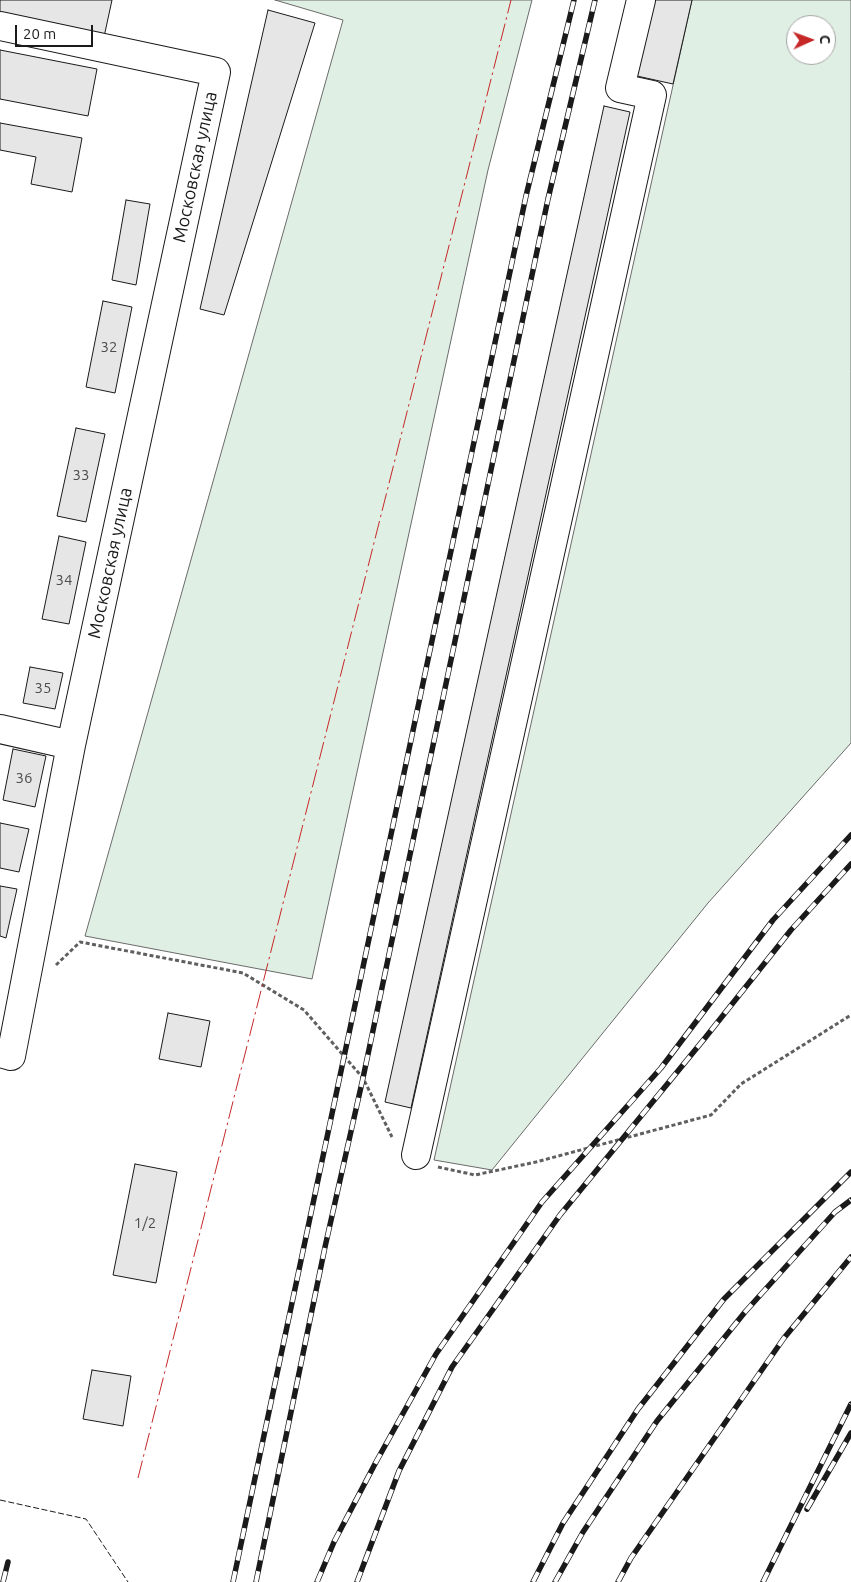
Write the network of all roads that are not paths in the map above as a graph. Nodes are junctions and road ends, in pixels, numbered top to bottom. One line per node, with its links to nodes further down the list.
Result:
1 (641, 0): 6 (street)
2 (0, 26): 4 (street, Московская улица)
3 (0, 729): 4 (street)
4 (71, 745): 5 (street, Московская улица)
5 (6, 1055)
6 (416, 1155)

